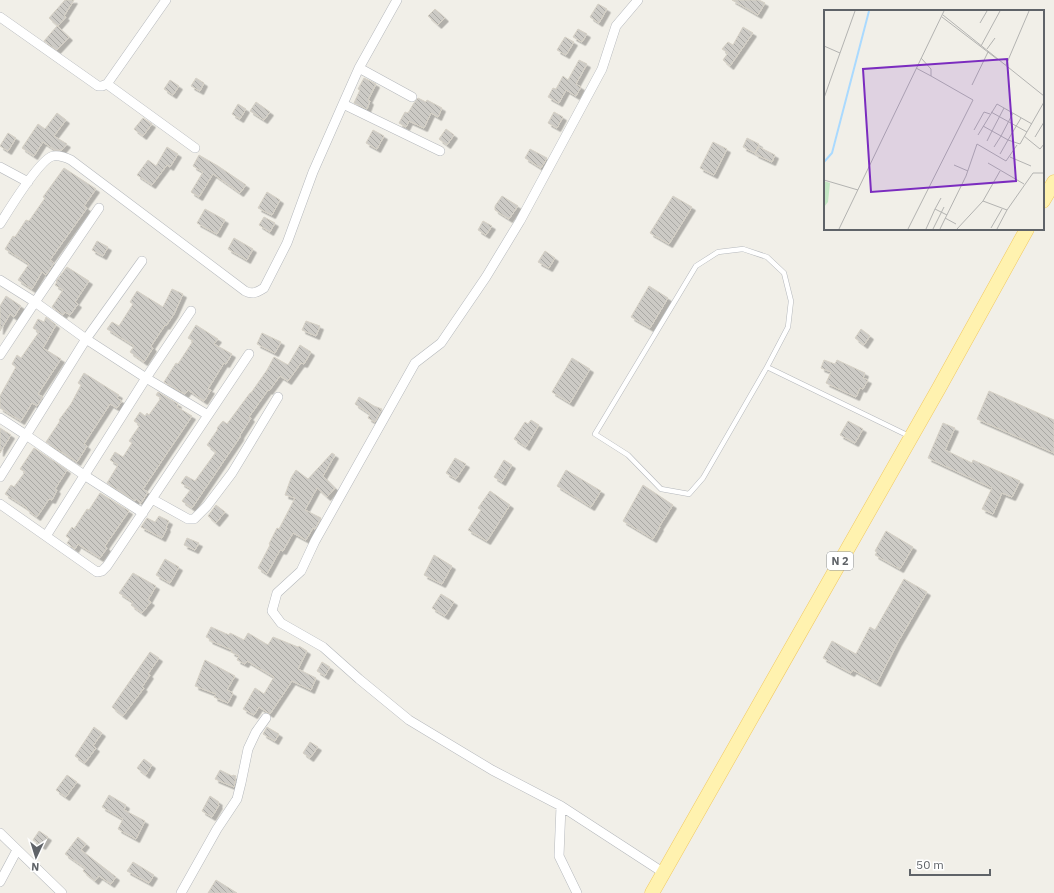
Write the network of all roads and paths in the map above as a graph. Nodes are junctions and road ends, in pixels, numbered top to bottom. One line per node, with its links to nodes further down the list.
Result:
1 (166, 0): 6 (street)
2 (397, 0): 5 (street)
3 (638, 0): 39 (street)
4 (0, 17): 6 (street)
5 (359, 68): 7 (street); 8 (street)
6 (107, 84): 9 (street)
7 (412, 97)
8 (342, 104): 10 (street); 12 (street)
9 (195, 148)
10 (440, 151)
11 (0, 167): 12 (street)
12 (28, 182): 16 (street)
13 (1054, 182): 14 (main road)
14 (1044, 199)
15 (99, 208): 20 (street)
16 (0, 224)
17 (1025, 230): 31 (main road, N 2)
18 (142, 261): 22 (street)
19 (0, 280): 20 (street)
20 (35, 302): 22 (street); 24 (street)
21 (191, 311): 26 (street)
22 (86, 338): 26 (street); 30 (street)
23 (249, 354): 28 (street)
24 (0, 355)
25 (767, 367): 25 (lane); 31 (lane)
26 (146, 378): 28 (street); 32 (street)
27 (278, 397): 34 (street)
28 (208, 416): 34 (street)
29 (0, 418): 30 (street)
30 (26, 435): 32 (street); 33 (street)
31 (911, 436): 42 (main road, N 2)
32 (84, 475): 36 (street); 37 (street)
33 (0, 477)
34 (152, 499): 36 (street)
35 (0, 504): 37 (street)
36 (143, 513): 37 (street)
37 (46, 536)
38 (266, 718): 46 (street)
39 (561, 806): 42 (street); 47 (street)
40 (0, 833): 41 (street)
41 (17, 850): 43 (street); 44 (street)
42 (664, 873): 48 (main road, N 2)
43 (0, 882)
44 (60, 890): 45 (street)
45 (68, 893)
46 (181, 893)
47 (577, 893)
48 (652, 893)

